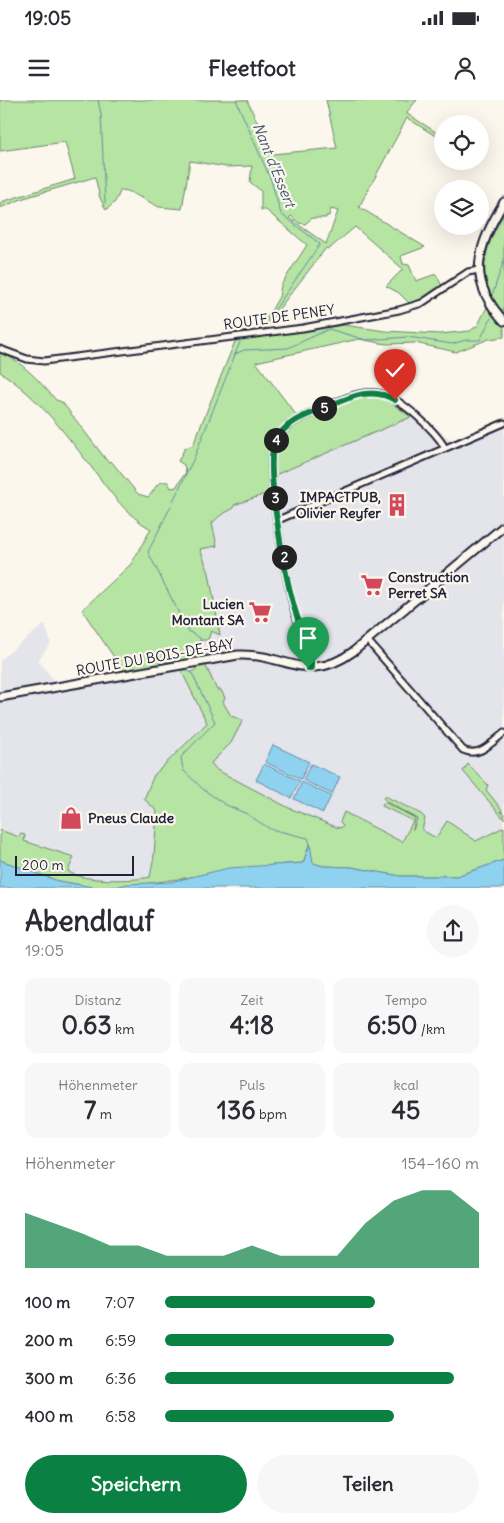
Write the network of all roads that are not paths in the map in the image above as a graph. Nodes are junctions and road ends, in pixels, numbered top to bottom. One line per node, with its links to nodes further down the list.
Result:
1 (504, 202): 2 (main road)
2 (479, 270): 3 (main road); 4 (street, ROUTE DE PENEY)
3 (504, 321)
4 (0, 349)
5 (504, 423): 6 (street)
6 (445, 448): 7 (street); 7 (street)
7 (278, 520): 10 (street)
8 (504, 526): 9 (main road, ROUTE DU BOIS-DE-BAY)
9 (367, 640): 10 (main road, ROUTE DU BOIS-DE-BAY); 12 (street)
10 (311, 668): 11 (main road, ROUTE DU BOIS-DE-BAY)
11 (0, 697)
12 (504, 733)

